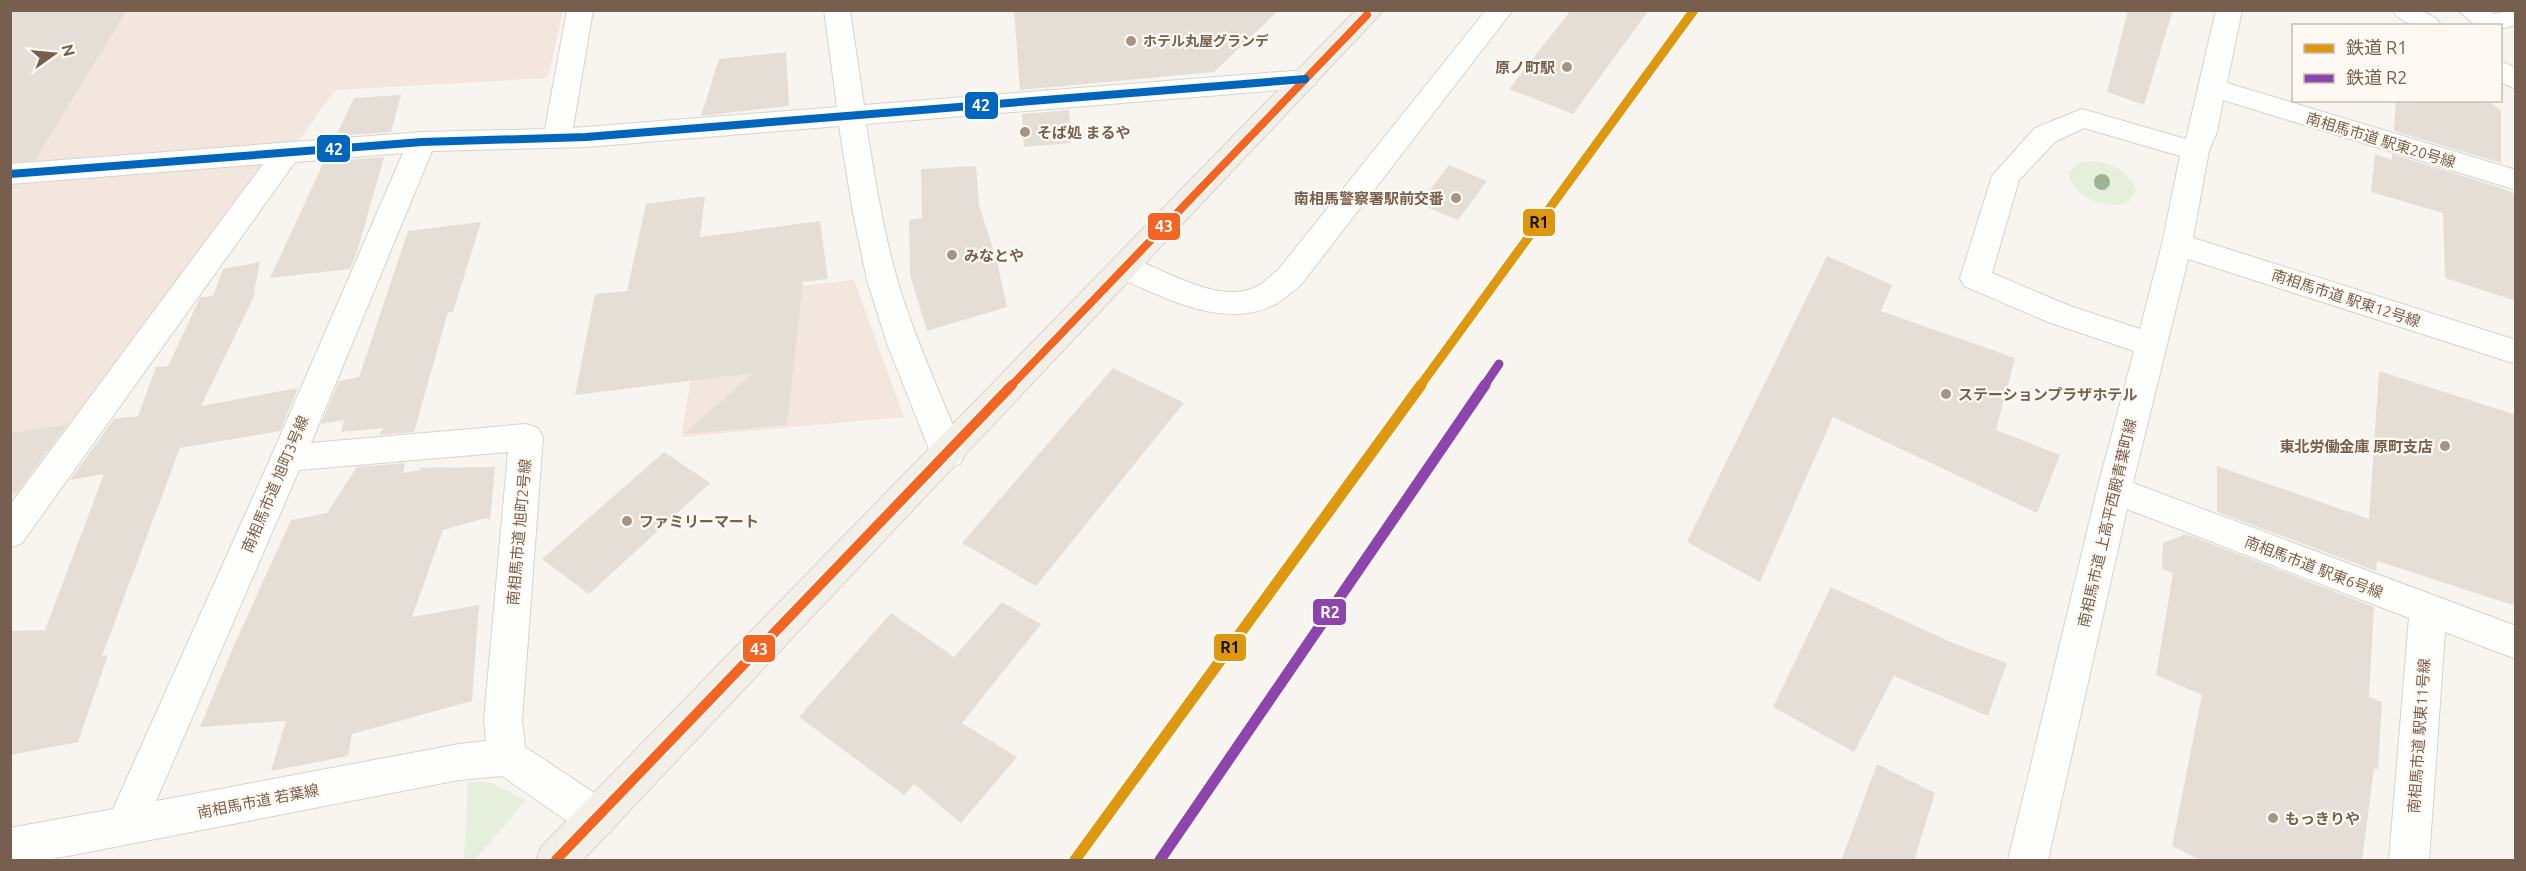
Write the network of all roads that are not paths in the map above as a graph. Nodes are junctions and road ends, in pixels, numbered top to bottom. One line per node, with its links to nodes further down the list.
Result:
1 (580, 10): 15 (street)
2 (837, 10): 14 (street)
3 (1371, 10): 11 (main road)
4 (1500, 10): 22 (street)
5 (2229, 10): 13 (street, 南相馬市道 上高平西殿青葉町線)
6 (2405, 10): 9 (street)
7 (2471, 10): 8 (street)
8 (2516, 17)
9 (2426, 24)
10 (2502, 71): 12 (street)
11 (1305, 79): 14 (street); 22 (main road)
12 (2516, 80)
13 (2213, 88): 17 (street, 南相馬市道 上高平西殿青葉町線); 20 (street, 南相馬市道 駅東20号線)
14 (850, 115): 15 (street); 25 (street)
15 (557, 138): 16 (street)
16 (422, 142): 18 (street); 26 (street, 南相馬市道 旭町3号線)
17 (2195, 151): 21 (street, 南相馬市道 上高平西殿青葉町線); 23 (street)
18 (286, 154): 19 (street); 28 (street)
19 (10, 174)
20 (2516, 180)
21 (2177, 244): 23 (street, 南相馬市道 上高平西殿青葉町線); 24 (street, 南相馬市道 駅東12号線)
22 (1126, 267): 25 (main road)
23 (2151, 345): 27 (street, 南相馬市道 上高平西殿青葉町線)
24 (2516, 352)
25 (948, 454): 32 (main road)
26 (288, 457): 31 (street, 南相馬市道 旭町2号線); 33 (street, 南相馬市道 旭町3号線)
27 (2114, 490): 29 (street, 南相馬市道 駅東6号線); 36 (street, 南相馬市道 上高平西殿青葉町線)
28 (10, 533)
29 (2428, 611): 30 (street, 南相馬市道 駅東6号線); 37 (street, 南相馬市道 駅東11号線)
30 (2516, 643)
31 (507, 757): 32 (street); 33 (street, 南相馬市道 若葉線)
32 (597, 818): 35 (main road)
33 (126, 825): 34 (street, 南相馬市道 若葉線)
34 (10, 848)
35 (556, 861)
36 (2028, 861)
37 (2409, 861)

